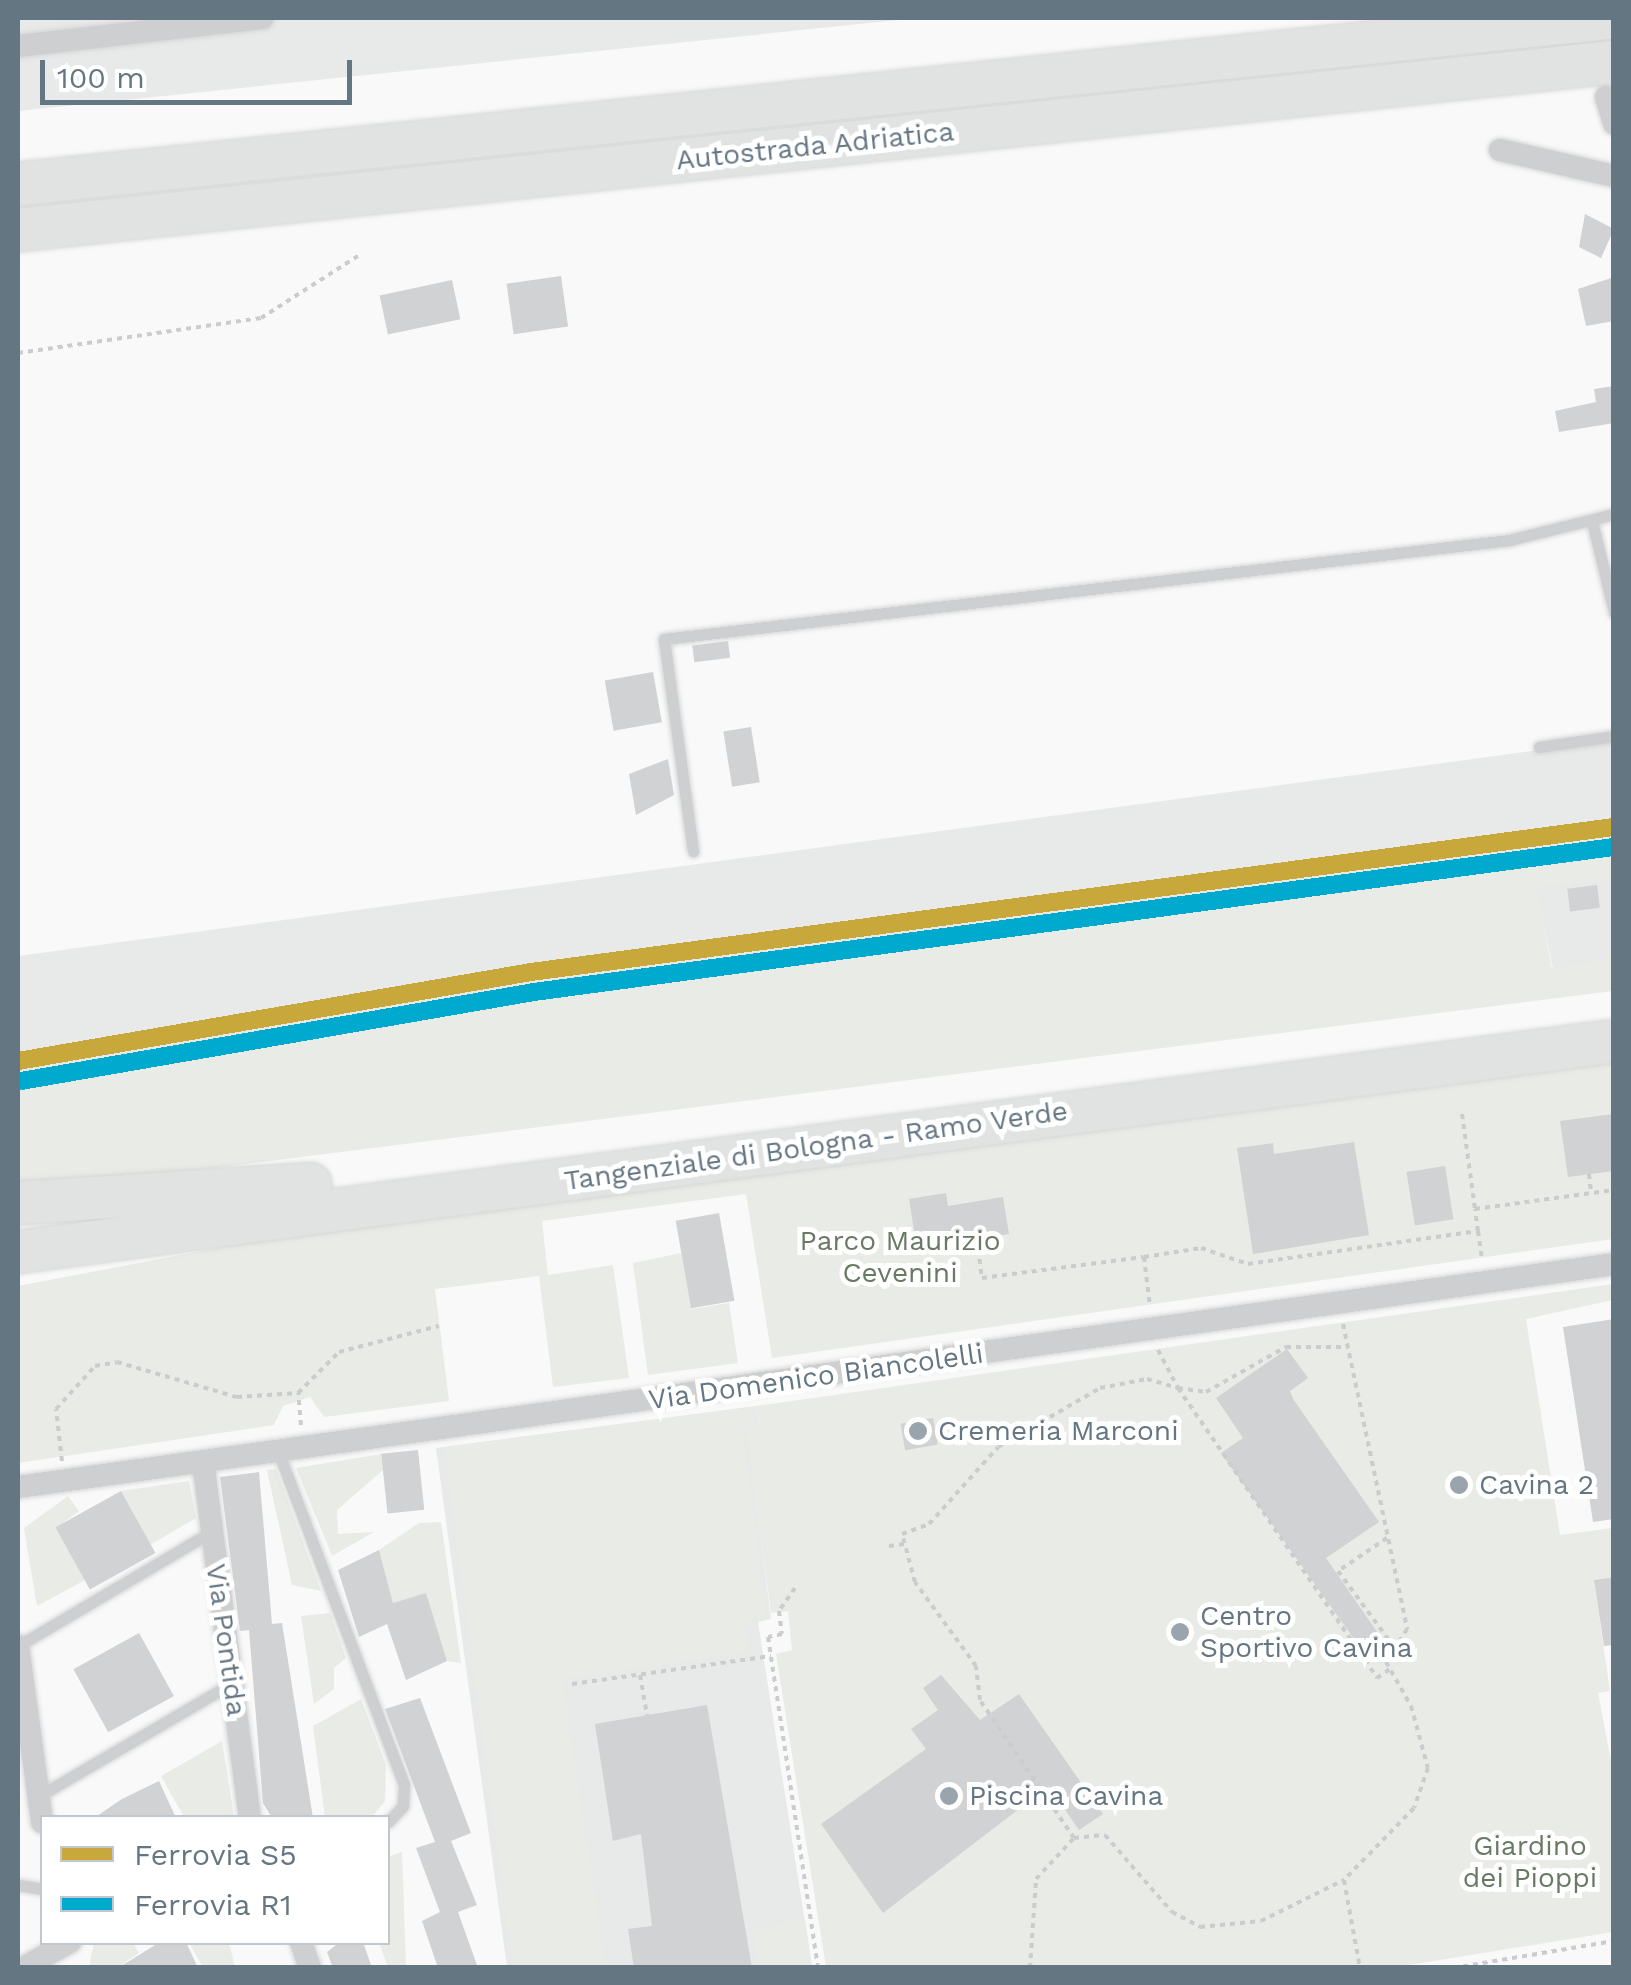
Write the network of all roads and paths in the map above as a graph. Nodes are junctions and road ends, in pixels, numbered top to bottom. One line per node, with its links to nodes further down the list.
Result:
1 (262, 18): 3 (street)
2 (1607, 18): 8 (highway, Autostrada Adriatica)
3 (18, 46)
4 (1610, 80): 5 (street); 9 (highway, Autostrada Adriatica)
5 (1614, 124)
6 (1500, 150): 7 (street)
7 (1614, 176)
8 (18, 184)
9 (18, 230)
10 (361, 254): 11 (path)
11 (18, 353)
12 (1614, 514): 13 (lane)
13 (1592, 521): 14 (lane); 17 (lane)
14 (1614, 612)
15 (1614, 736): 16 (lane)
16 (1539, 747)
17 (693, 851)
18 (1614, 1013): 22 (highway, Tangenziale di Bologna - Ramo Verde)
19 (1614, 1041): 27 (highway, Tangenziale di Bologna - Ramo Verde)
20 (1462, 1114): 26 (path)
21 (1589, 1174): 24 (path)
22 (310, 1184): 25 (highway); 28 (highway, Tangenziale di Bologna - Ramo Verde)
23 (1614, 1190): 24 (path)
24 (1591, 1193): 26 (path)
25 (18, 1203)
26 (1475, 1209): 29 (path)
27 (274, 1218): 31 (highway, Tangenziale di Bologna - Ramo Verde); 35 (highway)
28 (18, 1224)
29 (1478, 1232): 32 (path); 33 (path)
30 (977, 1239): 32 (path)
31 (18, 1252)
32 (1144, 1257): 36 (path)
33 (1482, 1263)
34 (1614, 1264): 44 (street, Via Domenico Biancolelli)
35 (18, 1272)
36 (1151, 1311)
37 (1342, 1321): 40 (path)
38 (439, 1326): 42 (path)
39 (1156, 1347): 41 (path)
40 (1348, 1347): 41 (path); 49 (path)
41 (1178, 1388): 50 (path); 56 (path)
42 (298, 1393): 43 (path); 45 (path)
43 (301, 1426)
44 (278, 1451): 46 (street, Via Domenico Biancolelli); 64 (lane)
45 (62, 1461)
46 (203, 1462): 47 (street, Via Domenico Biancolelli); 48 (street, Via Pontida)
47 (18, 1488)
48 (212, 1532): 53 (lane); 58 (street, Via Pontida)
49 (1388, 1538): 54 (path); 54 (path)
50 (904, 1544): 51 (path); 65 (path)
51 (890, 1546)
52 (795, 1588): 55 (path)
53 (18, 1646): 61 (street)
54 (1397, 1652): 56 (path)
55 (771, 1656): 57 (path); 70 (path)
56 (1390, 1670): 66 (path)
57 (640, 1675): 59 (path); 60 (path)
58 (232, 1682): 61 (lane); 63 (street, Via Pontida)
59 (572, 1684)
60 (647, 1715)
61 (39, 1796): 62 (street)
62 (41, 1815)
63 (250, 1815)
64 (390, 1820)
65 (1074, 1838): 66 (path); 71 (path)
66 (1344, 1880): 72 (path)
67 (1614, 1941): 73 (path)
68 (63, 1950): 69 (street)
69 (23, 1968)
70 (818, 1968)
71 (1030, 1968)
72 (1360, 1968)
73 (1453, 1968)

